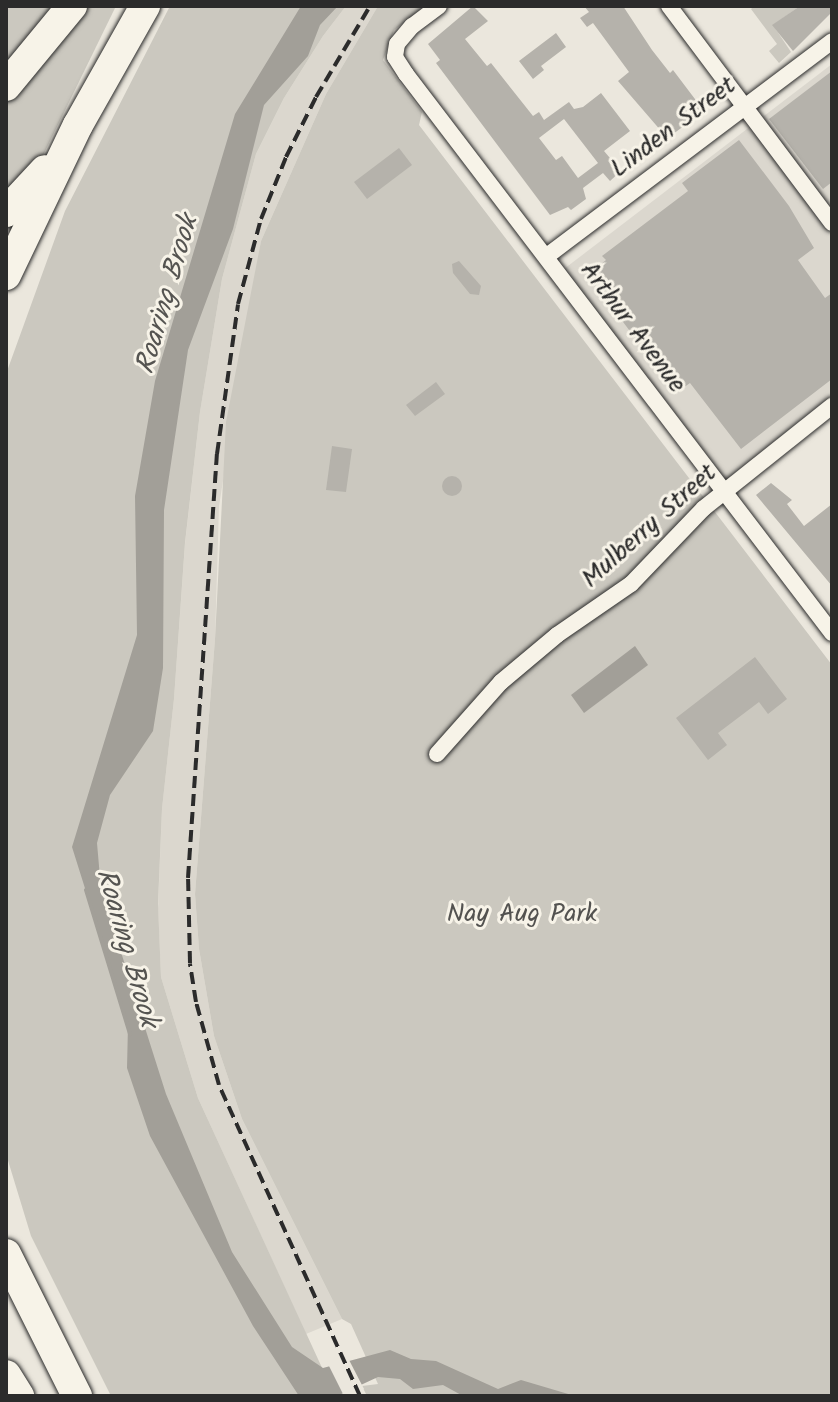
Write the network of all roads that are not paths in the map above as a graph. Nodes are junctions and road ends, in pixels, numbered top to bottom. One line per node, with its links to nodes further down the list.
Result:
1 (72, 6): 6 (highway)
2 (145, 6): 8 (highway)
3 (439, 6): 11 (street, Arthur Avenue)
4 (669, 6): 7 (street)
5 (832, 41): 7 (street, Linden Street)
6 (6, 86)
7 (745, 106): 10 (street); 11 (street, Linden Street)
8 (78, 125): 9 (highway); 12 (highway)
9 (6, 212)
10 (832, 223)
11 (547, 256): 14 (street, Arthur Avenue)
12 (6, 275)
13 (832, 406): 14 (street, Mulberry Street)
14 (725, 490): 15 (street, Arthur Avenue); 16 (street, Mulberry Street)
15 (832, 633)
16 (437, 754)
17 (6, 1254): 20 (highway)
18 (6, 1375): 19 (highway)
19 (19, 1396)
20 (77, 1396)

